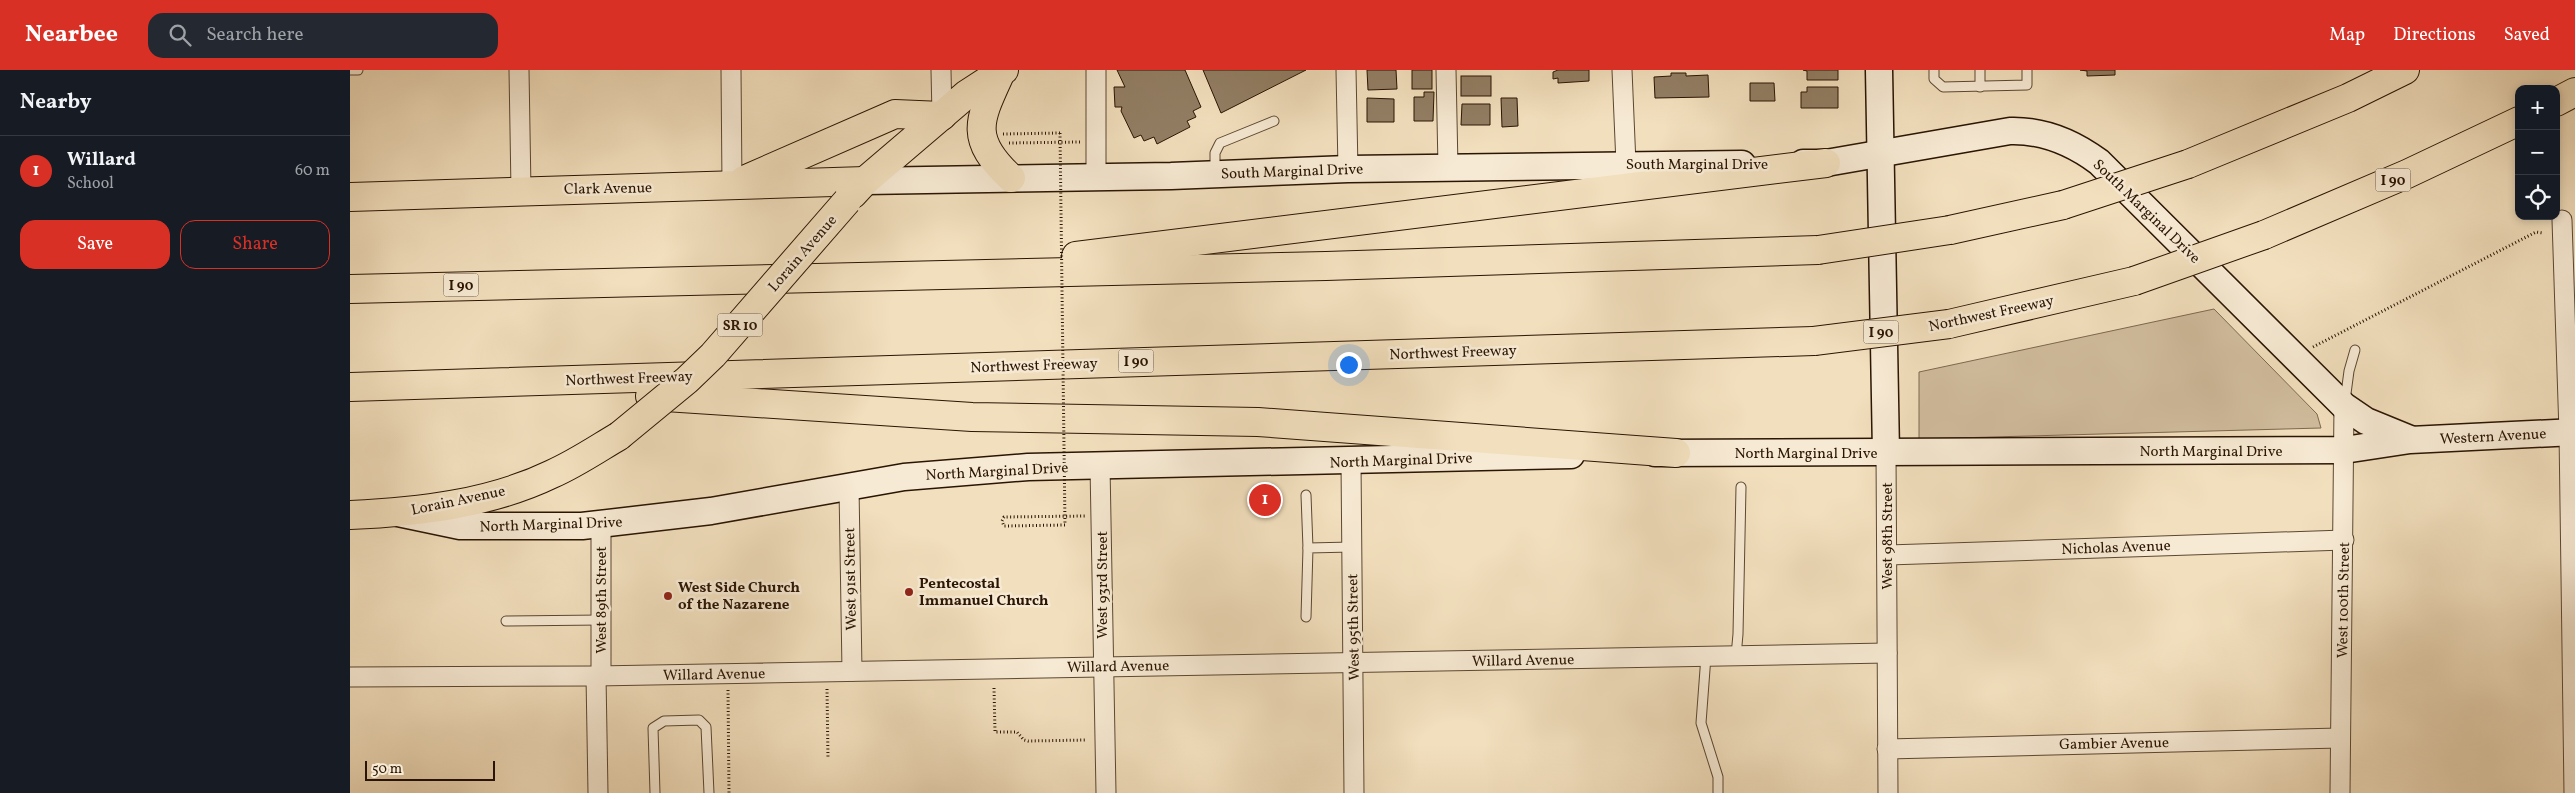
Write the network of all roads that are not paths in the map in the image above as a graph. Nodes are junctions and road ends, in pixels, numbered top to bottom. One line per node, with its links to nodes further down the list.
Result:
1 (350, 70): 2 (lane)
2 (358, 70)
3 (519, 70): 32 (street)
4 (731, 70): 31 (street)
5 (941, 70): 19 (street)
6 (1096, 70): 28 (street)
7 (1346, 70): 26 (street)
8 (1446, 70): 25 (street)
9 (1622, 70): 24 (street)
10 (1879, 70): 22 (street, West 98th Street)
11 (1934, 70): 16 (lane)
12 (1980, 70): 16 (lane)
13 (2027, 70): 16 (lane)
14 (2405, 70): 35 (main road, I 90, bridge)
15 (1003, 71): 19 (main road, Lorain Avenue / SR 10); 29 (main road)
16 (1980, 87)
17 (2575, 92): 18 (main road)
18 (2560, 100)
19 (942, 116): 30 (main road, Lorain Avenue / SR 10); 31 (main road)
20 (1274, 121): 27 (lane)
21 (2515, 122): 38 (main road, Northwest Freeway / I 90, bridge)
22 (1881, 155): 23 (street, South Marginal Drive); 40 (street, South Marginal Drive); 45 (street, West 98th Street)
23 (1826, 163): 24 (street, South Marginal Drive); 35 (main road)
24 (1626, 164): 25 (street, South Marginal Drive)
25 (1448, 167): 26 (street, South Marginal Drive)
26 (1348, 169): 27 (street, South Marginal Drive)
27 (1215, 174): 28 (street, South Marginal Drive)
28 (1096, 177): 29 (street, South Marginal Drive)
29 (1011, 178): 30 (street, South Marginal Drive)
30 (865, 181): 31 (main road, Clark Avenue); 51 (main road, Lorain Avenue / SR 10, bridge)
31 (732, 185): 32 (main road, Clark Avenue)
32 (521, 190): 33 (main road, Clark Avenue)
33 (350, 197)
34 (2562, 220): 41 (street)
35 (926, 274): 36 (main road, I 90)
36 (350, 289)
37 (2355, 350): 40 (lane)
38 (459, 383): 39 (main road, Northwest Freeway / I 90); 44 (main road)
39 (350, 387)
40 (2344, 406): 42 (street, South Marginal Drive); 43 (street, West 100th Street)
41 (2572, 432): 42 (street, Western Avenue); 79 (street)
42 (2410, 440): 43 (street, North Marginal Drive)
43 (2344, 450): 45 (street, North Marginal Drive); 54 (street, West 100th Street)
44 (1676, 453): 45 (street, North Marginal Drive); 46 (street, North Marginal Drive)
45 (1886, 453): 57 (street, West 98th Street)
46 (1351, 462): 47 (street, North Marginal Drive); 55 (street, West 95th Street)
47 (1100, 466): 48 (street, North Marginal Drive); 65 (street, West 93rd Street)
48 (849, 487): 53 (street, North Marginal Drive); 66 (street, West 91st Street)
49 (1741, 487): 63 (lane)
50 (1306, 495): 56 (lane)
51 (398, 513): 52 (main road, Lorain Avenue / SR 10); 53 (street, North Marginal Drive)
52 (350, 515)
53 (601, 525): 59 (street, West 89th Street)
54 (2344, 540): 57 (street, Nicholas Avenue); 69 (street, West 100th Street)
55 (1352, 547): 56 (lane); 64 (street, West 95th Street)
56 (1308, 548): 58 (lane)
57 (1888, 555): 61 (street, West 98th Street)
58 (1306, 617)
59 (601, 620): 60 (lane); 67 (street, West 89th Street)
60 (506, 621)
61 (1887, 653): 63 (street, Willard Avenue); 70 (street, West 98th Street)
62 (1706, 656): 63 (street, Willard Avenue); 64 (street, Willard Avenue); 76 (lane)
63 (1736, 656)
64 (1353, 662): 65 (street, Willard Avenue); 75 (street, West 95th Street)
65 (1103, 667): 66 (street, Willard Avenue); 74 (street, West 93rd Street)
66 (852, 671): 67 (street, Willard Avenue)
67 (598, 676): 68 (street, Willard Avenue); 71 (street, West 89th Street)
68 (350, 677)
69 (2340, 738): 70 (street, Gambier Avenue); 78 (street, West 100th Street)
70 (1887, 749): 77 (street, West 98th Street)
71 (598, 793)
72 (655, 793): 73 (lane)
73 (708, 793)
74 (1106, 793)
75 (1354, 793)
76 (1718, 793)
77 (1888, 793)
78 (2340, 793)
79 (2574, 793)

